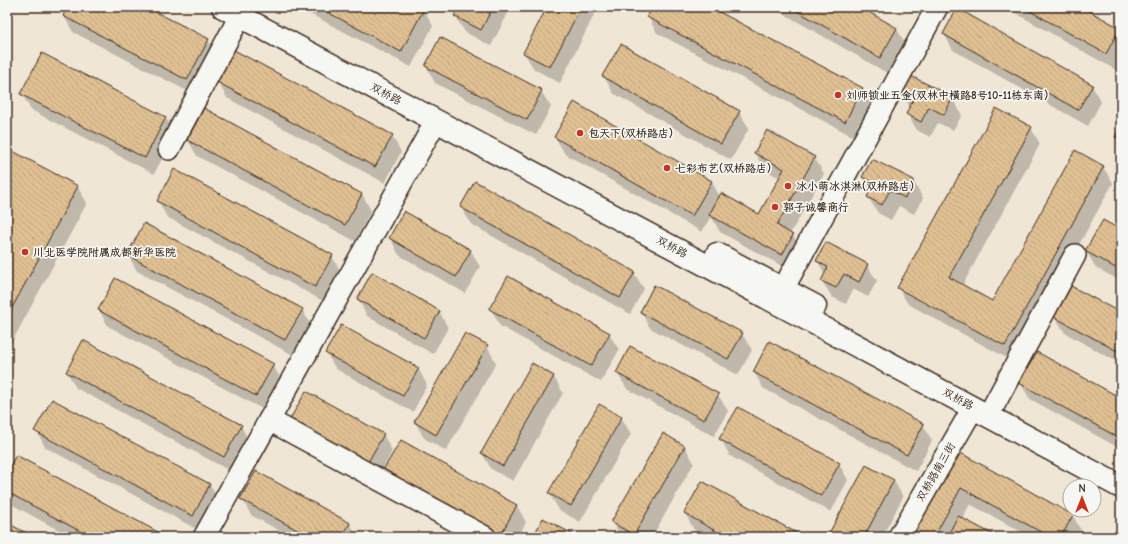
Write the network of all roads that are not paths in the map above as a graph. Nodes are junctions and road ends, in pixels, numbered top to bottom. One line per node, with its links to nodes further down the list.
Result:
1 (239, 10): 3 (main road, 双桥路); 4 (street); 6 (main road, 双桥路)
2 (928, 10): 6 (street)
3 (436, 121): 7 (main road, 双桥路); 8 (street)
4 (169, 149)
5 (1076, 255): 7 (street, 双桥路南三街)
6 (783, 289): 7 (main road, 双桥路)
7 (984, 406): 9 (main road, 双桥路); 10 (main road, 双桥路); 13 (street, 双桥路南三街)
8 (268, 420): 11 (street); 12 (street)
9 (1121, 471)
10 (1121, 487)
11 (204, 537)
12 (485, 537)
13 (899, 537)

